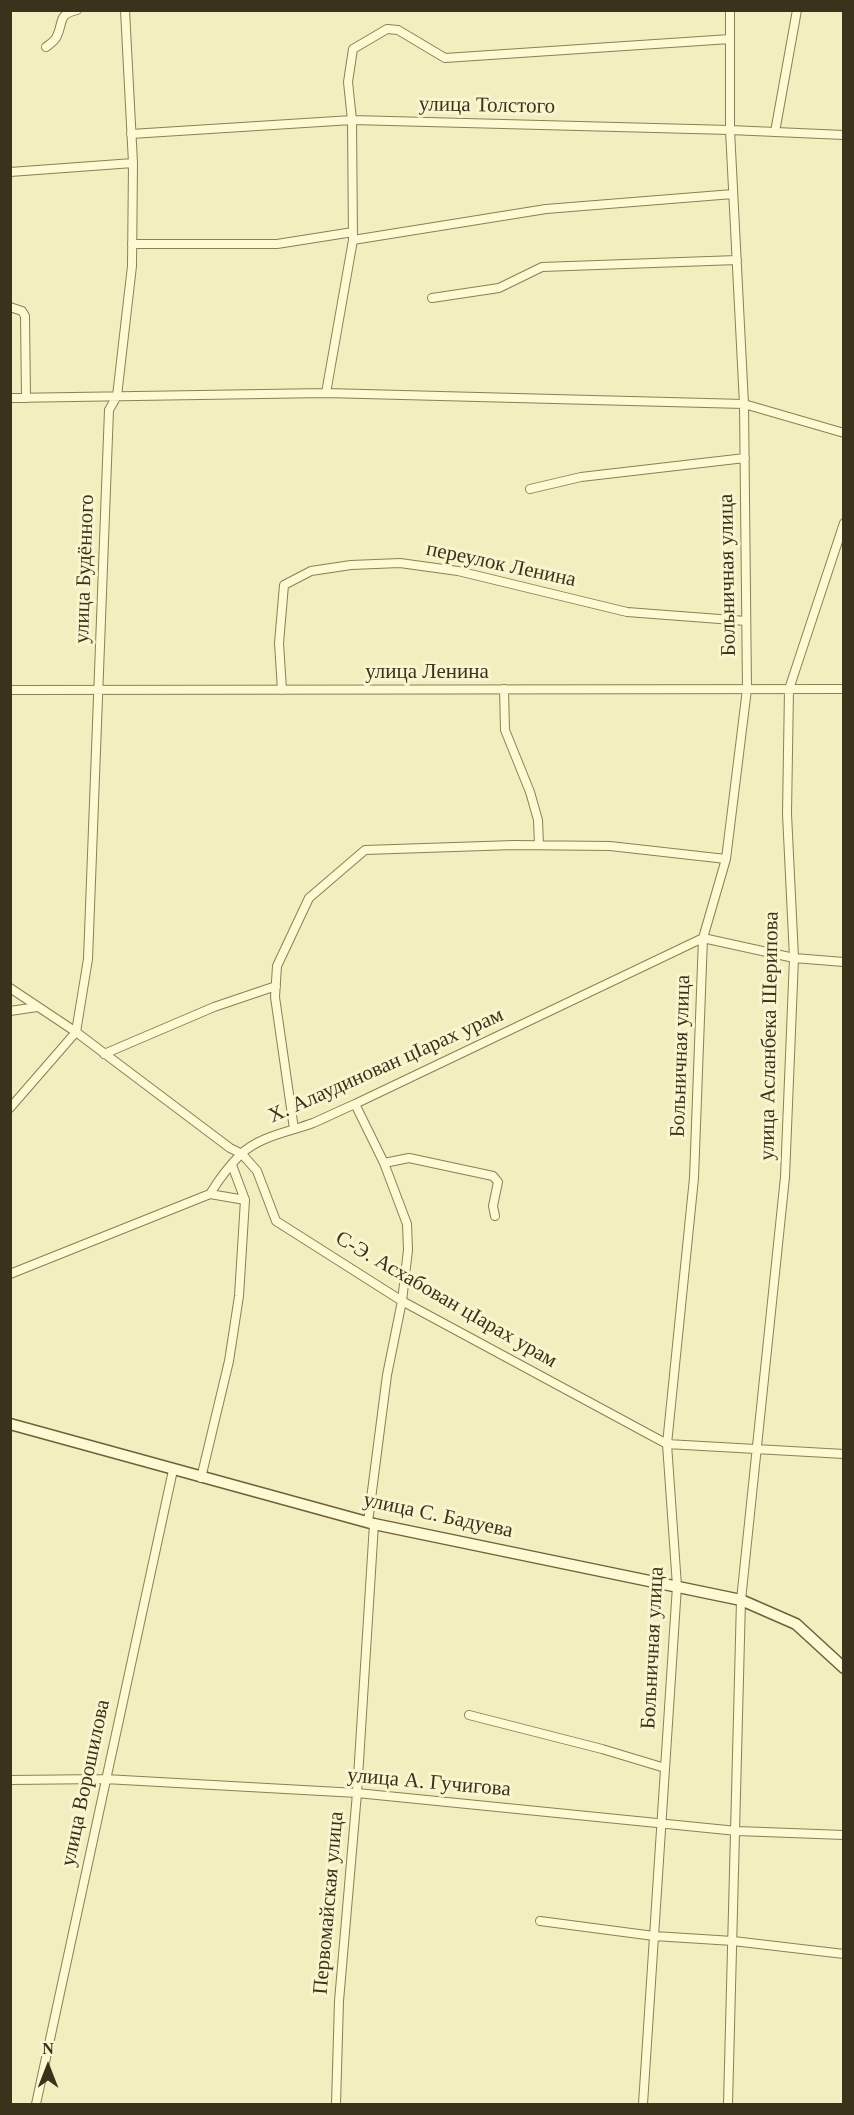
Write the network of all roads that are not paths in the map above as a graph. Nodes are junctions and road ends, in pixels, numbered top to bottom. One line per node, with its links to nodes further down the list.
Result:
1 (76, 10): 6 (street)
2 (125, 10): 10 (street, улица Будённого)
3 (730, 10): 5 (street, Больничная улица)
4 (797, 10): 9 (street)
5 (730, 39): 7 (street); 8 (street, Больничная улица)
6 (46, 47)
7 (352, 120): 8 (street, улица Толстого); 10 (street, улица Толстого); 15 (street)
8 (730, 130): 9 (street, улица Толстого); 14 (street, Больничная улица)
9 (775, 132): 11 (street, улица Толстого)
10 (131, 134): 12 (street, улица Будённого)
11 (843, 135)
12 (133, 163): 13 (street); 16 (street, улица Будённого)
13 (10, 172)
14 (733, 194): 15 (street); 17 (street, Больничная улица)
15 (353, 236): 16 (street); 20 (street)
16 (132, 244): 21 (street, улица Будённого)
17 (737, 260): 18 (street); 24 (street, Больничная улица)
18 (432, 298)
19 (10, 307): 23 (street)
20 (326, 393): 21 (street); 24 (street)
21 (117, 396): 23 (street); 36 (street, улица Будённого)
22 (10, 398): 23 (street)
23 (26, 398)
24 (744, 404): 25 (street); 26 (street, Больничная улица)
25 (843, 433)
26 (745, 458): 27 (street); 29 (street, Больничная улица)
27 (530, 489)
28 (843, 523): 31 (street, улица Асланбека Шерипова)
29 (746, 621): 30 (street, Больничная улица); 35 (street, переулок Ленина)
30 (747, 688): 31 (street, улица Ленина); 32 (street, улица Ленина); 38 (street, Больничная улица)
31 (789, 688): 33 (street, улица Ленина); 40 (street, улица Асланбека Шерипова)
32 (504, 689): 35 (street, улица Ленина); 37 (street)
33 (843, 689)
34 (10, 690): 36 (street, улица Ленина)
35 (282, 690): 36 (street, улица Ленина)
36 (98, 692): 46 (street, улица Будённого)
37 (539, 845): 38 (street); 42 (street)
38 (726, 859): 39 (street, Больничная улица)
39 (703, 938): 40 (street); 48 (street, Х. Алаудинован цIарах урам); 60 (street, Больничная улица)
40 (794, 958): 41 (street); 61 (street, улица Асланбека Шерипова)
41 (843, 962)
42 (276, 986): 47 (street); 50 (street)
43 (10, 988): 44 (street, С-Э. Асхабован цIарах урам)
44 (37, 1007): 45 (street); 46 (street, С-Э. Асхабован цIарах урам)
45 (10, 1011)
46 (76, 1032): 47 (street, С-Э. Асхабован цIарах урам); 49 (street)
47 (104, 1054): 51 (street, С-Э. Асхабован цIарах урам)
48 (355, 1104): 50 (street, Х. Алаудинован цIарах урам); 52 (street, Первомайская улица)
49 (10, 1108)
50 (294, 1129): 51 (street, Х. Алаудинован цIарах урам)
51 (242, 1154): 53 (street, Х. Алаудинован цIарах урам); 58 (street, С-Э. Асхабован цIарах урам)
52 (384, 1163): 56 (street); 58 (street, Первомайская улица)
53 (232, 1165): 54 (street, Х. Алаудинован цIарах урам); 55 (street)
54 (210, 1194): 55 (street); 57 (street)
55 (245, 1200): 64 (street)
56 (495, 1216)
57 (10, 1274)
58 (402, 1301): 60 (street, С-Э. Асхабован цIарах урам); 65 (street, Первомайская улица)
59 (10, 1424): 63 (main road, улица С. Бадуева)
60 (667, 1444): 61 (street, С-Э. Асхабован цIарах урам); 66 (street, Больничная улица)
61 (756, 1449): 62 (street, С-Э. Асхабован цIарах урам); 67 (street, улица Асланбека Шерипова)
62 (843, 1454)
63 (172, 1470): 64 (main road, улица С. Бадуева); 71 (street, улица Ворошилова)
64 (201, 1478): 65 (main road, улица С. Бадуева)
65 (371, 1523): 66 (main road, улица С. Бадуева); 73 (street, Первомайская улица)
66 (677, 1586): 67 (main road, улица С. Бадуева); 70 (street, Больничная улица)
67 (741, 1600): 68 (main road, улица С. Бадуева); 75 (street, улица Асланбека Шерипова)
68 (843, 1668)
69 (469, 1715): 70 (street)
70 (665, 1768): 74 (street, Больничная улица)
71 (105, 1779): 72 (street, улица А. Гучигова); 73 (street, улица А. Гучигова); 81 (street, улица Ворошилова)
72 (10, 1780)
73 (357, 1793): 74 (street, улица А. Гучигова); 82 (street, Первомайская улица)
74 (662, 1823): 75 (street, улица А. Гучигова); 78 (street, Больничная улица)
75 (737, 1831): 76 (street, улица А. Гучигова); 79 (street, улица Асланбека Шерипова)
76 (843, 1835)
77 (540, 1921): 78 (street)
78 (654, 1936): 79 (street); 83 (street, Больничная улица)
79 (734, 1941): 80 (street); 84 (street, улица Асланбека Шерипова)
80 (843, 1954)
81 (36, 2104)
82 (336, 2104)
83 (644, 2104)
84 (729, 2104)

